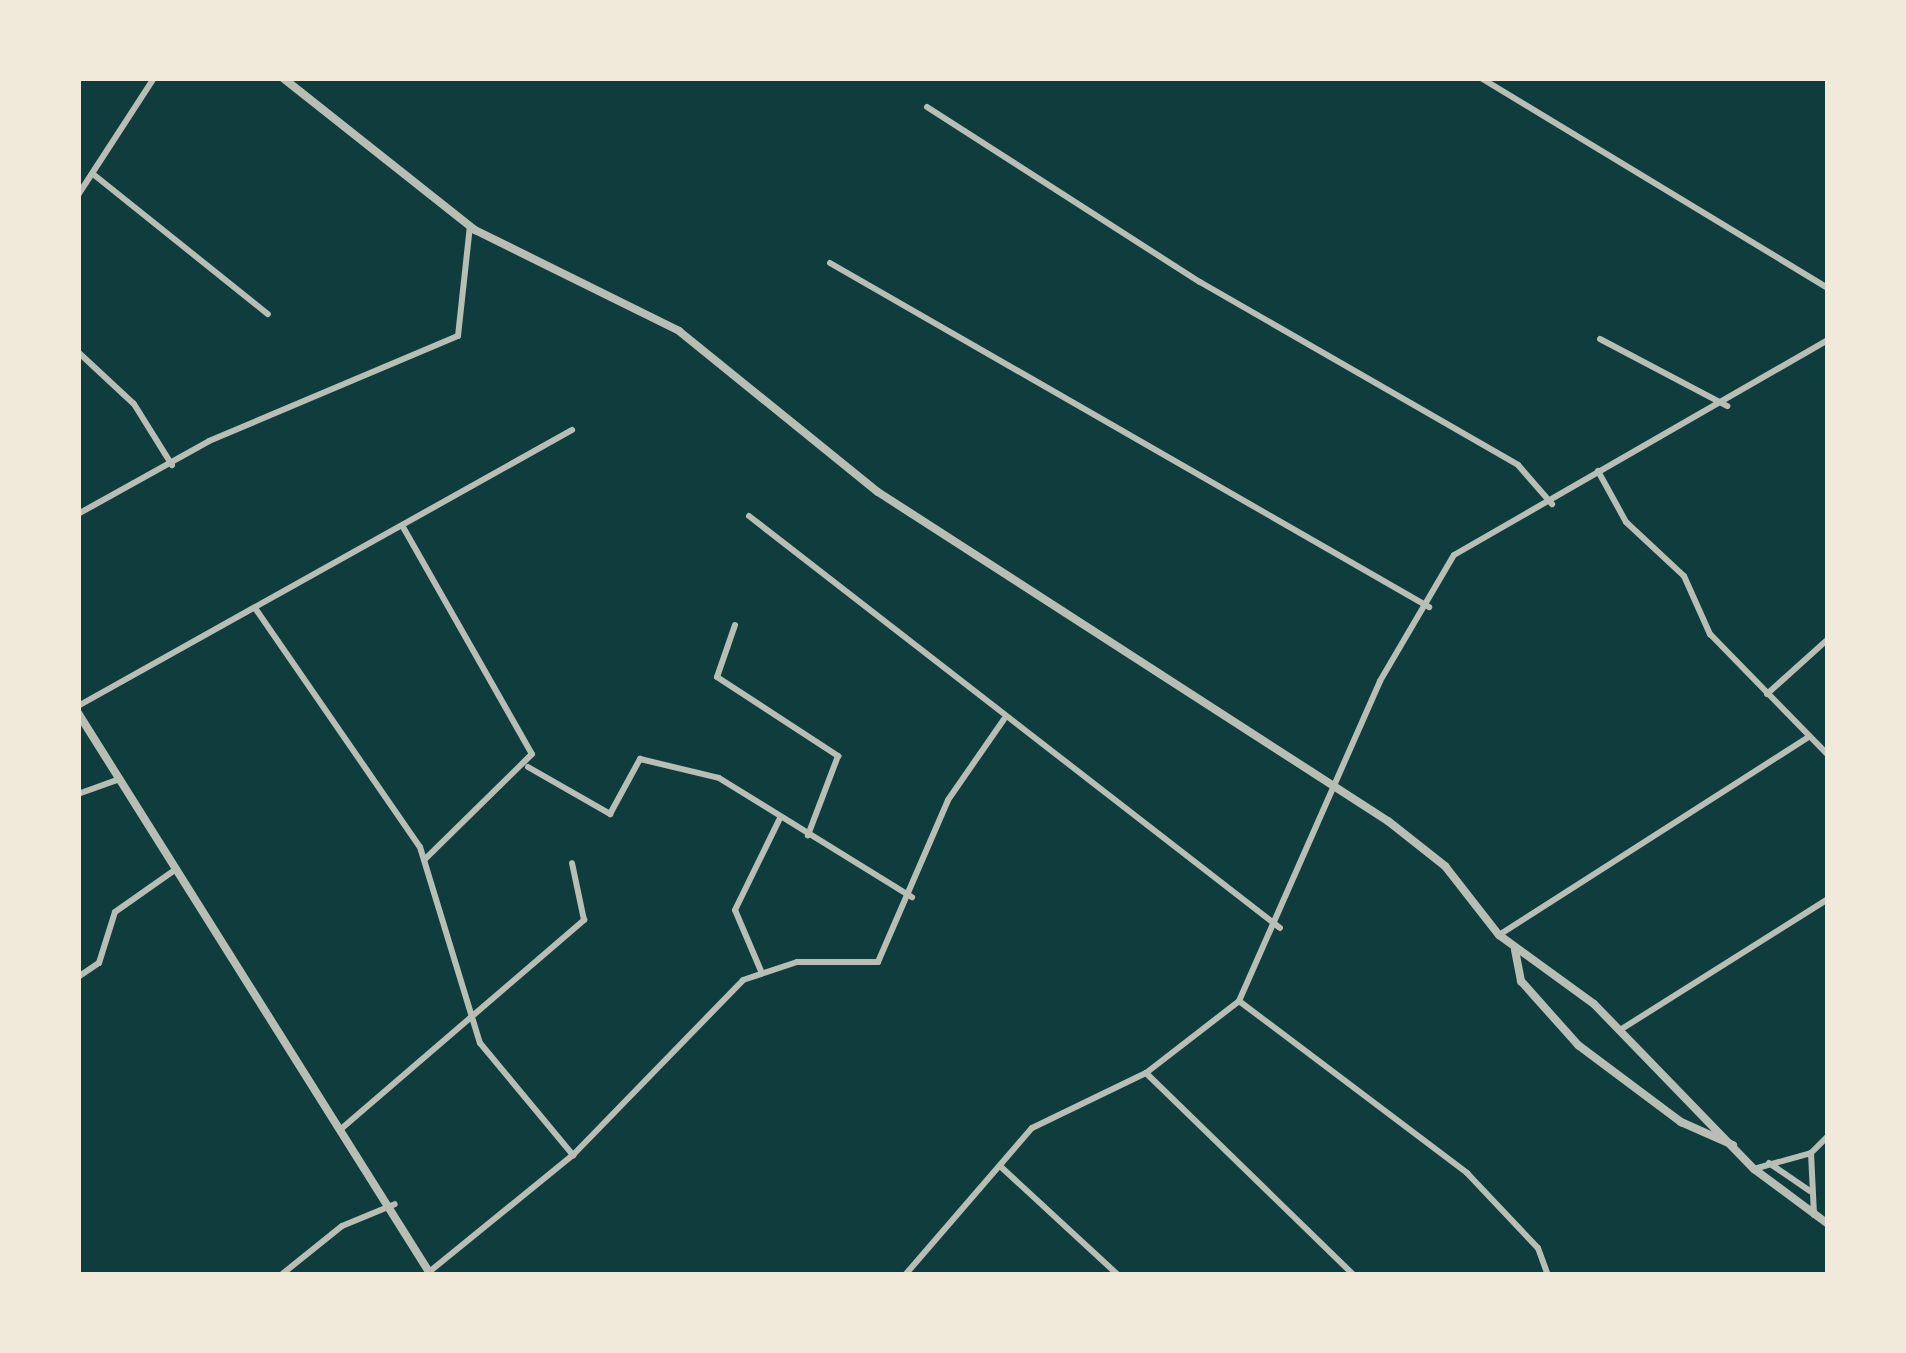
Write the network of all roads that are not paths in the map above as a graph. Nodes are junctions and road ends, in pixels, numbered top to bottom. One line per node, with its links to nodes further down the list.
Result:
1 (154, 78): 5 (street)
2 (284, 78): 7 (street)
3 (1481, 78): 9 (street)
4 (927, 107): 18 (street)
5 (93, 174): 6 (street); 10 (street)
6 (78, 196)
7 (470, 226): 16 (street); 34 (street)
8 (830, 263): 22 (street)
9 (1828, 288)
10 (268, 314)
11 (1600, 339): 14 (street)
12 (1828, 340): 14 (street)
13 (78, 352): 16 (street)
14 (1727, 406): 17 (street)
15 (572, 430): 21 (street)
16 (172, 465): 19 (street)
17 (1598, 470): 18 (street); 26 (street)
18 (1552, 504): 22 (street)
19 (78, 514)
20 (749, 516): 28 (street)
21 (402, 526): 23 (street); 31 (street)
22 (1429, 607): 34 (street)
23 (255, 608): 27 (street); 37 (street)
24 (735, 625): 36 (street)
25 (1828, 639): 26 (street)
26 (1767, 694): 29 (street)
27 (78, 710): 32 (street)
28 (1004, 718): 40 (street); 42 (street)
29 (1811, 736): 30 (street); 43 (street)
30 (1828, 754)
31 (528, 767): 35 (street); 37 (street)
32 (117, 780): 33 (street); 39 (street)
33 (78, 794)
34 (1338, 794): 42 (street); 43 (street)
35 (780, 818): 36 (street); 45 (street)
36 (808, 836): 40 (street)
37 (425, 859): 48 (street)
38 (572, 863): 48 (street)
39 (172, 872): 46 (street); 55 (street)
40 (912, 897): 45 (street)
41 (1828, 899): 50 (street)
42 (1280, 928): 47 (street)
43 (1499, 935): 44 (street)
44 (1514, 948): 51 (street); 57 (street)
45 (761, 971): 59 (street)
46 (78, 977)
47 (1239, 1000): 54 (street); 72 (street)
48 (473, 1013): 55 (street); 59 (street)
49 (78, 1019): 53 (street)
50 (1635, 1027): 51 (street); 52 (street)
51 (1620, 1030): 52 (street)
52 (1633, 1042): 57 (street)
53 (78, 1067)
54 (1146, 1072): 61 (street); 71 (street)
55 (341, 1129): 64 (street)
56 (1828, 1136): 58 (street)
57 (1735, 1146): 62 (street)
58 (1811, 1153): 60 (street); 63 (street)
59 (572, 1155): 67 (street)
60 (1769, 1163): 62 (street); 63 (street)
61 (1000, 1166): 69 (street); 70 (street)
62 (1754, 1168): 65 (street)
63 (1810, 1191): 65 (street)
64 (395, 1204): 67 (street); 68 (street)
65 (1814, 1214): 66 (street)
66 (1828, 1224)
67 (430, 1273)
68 (280, 1275)
69 (905, 1275)
70 (1118, 1275)
71 (1354, 1275)
72 (1548, 1275)

